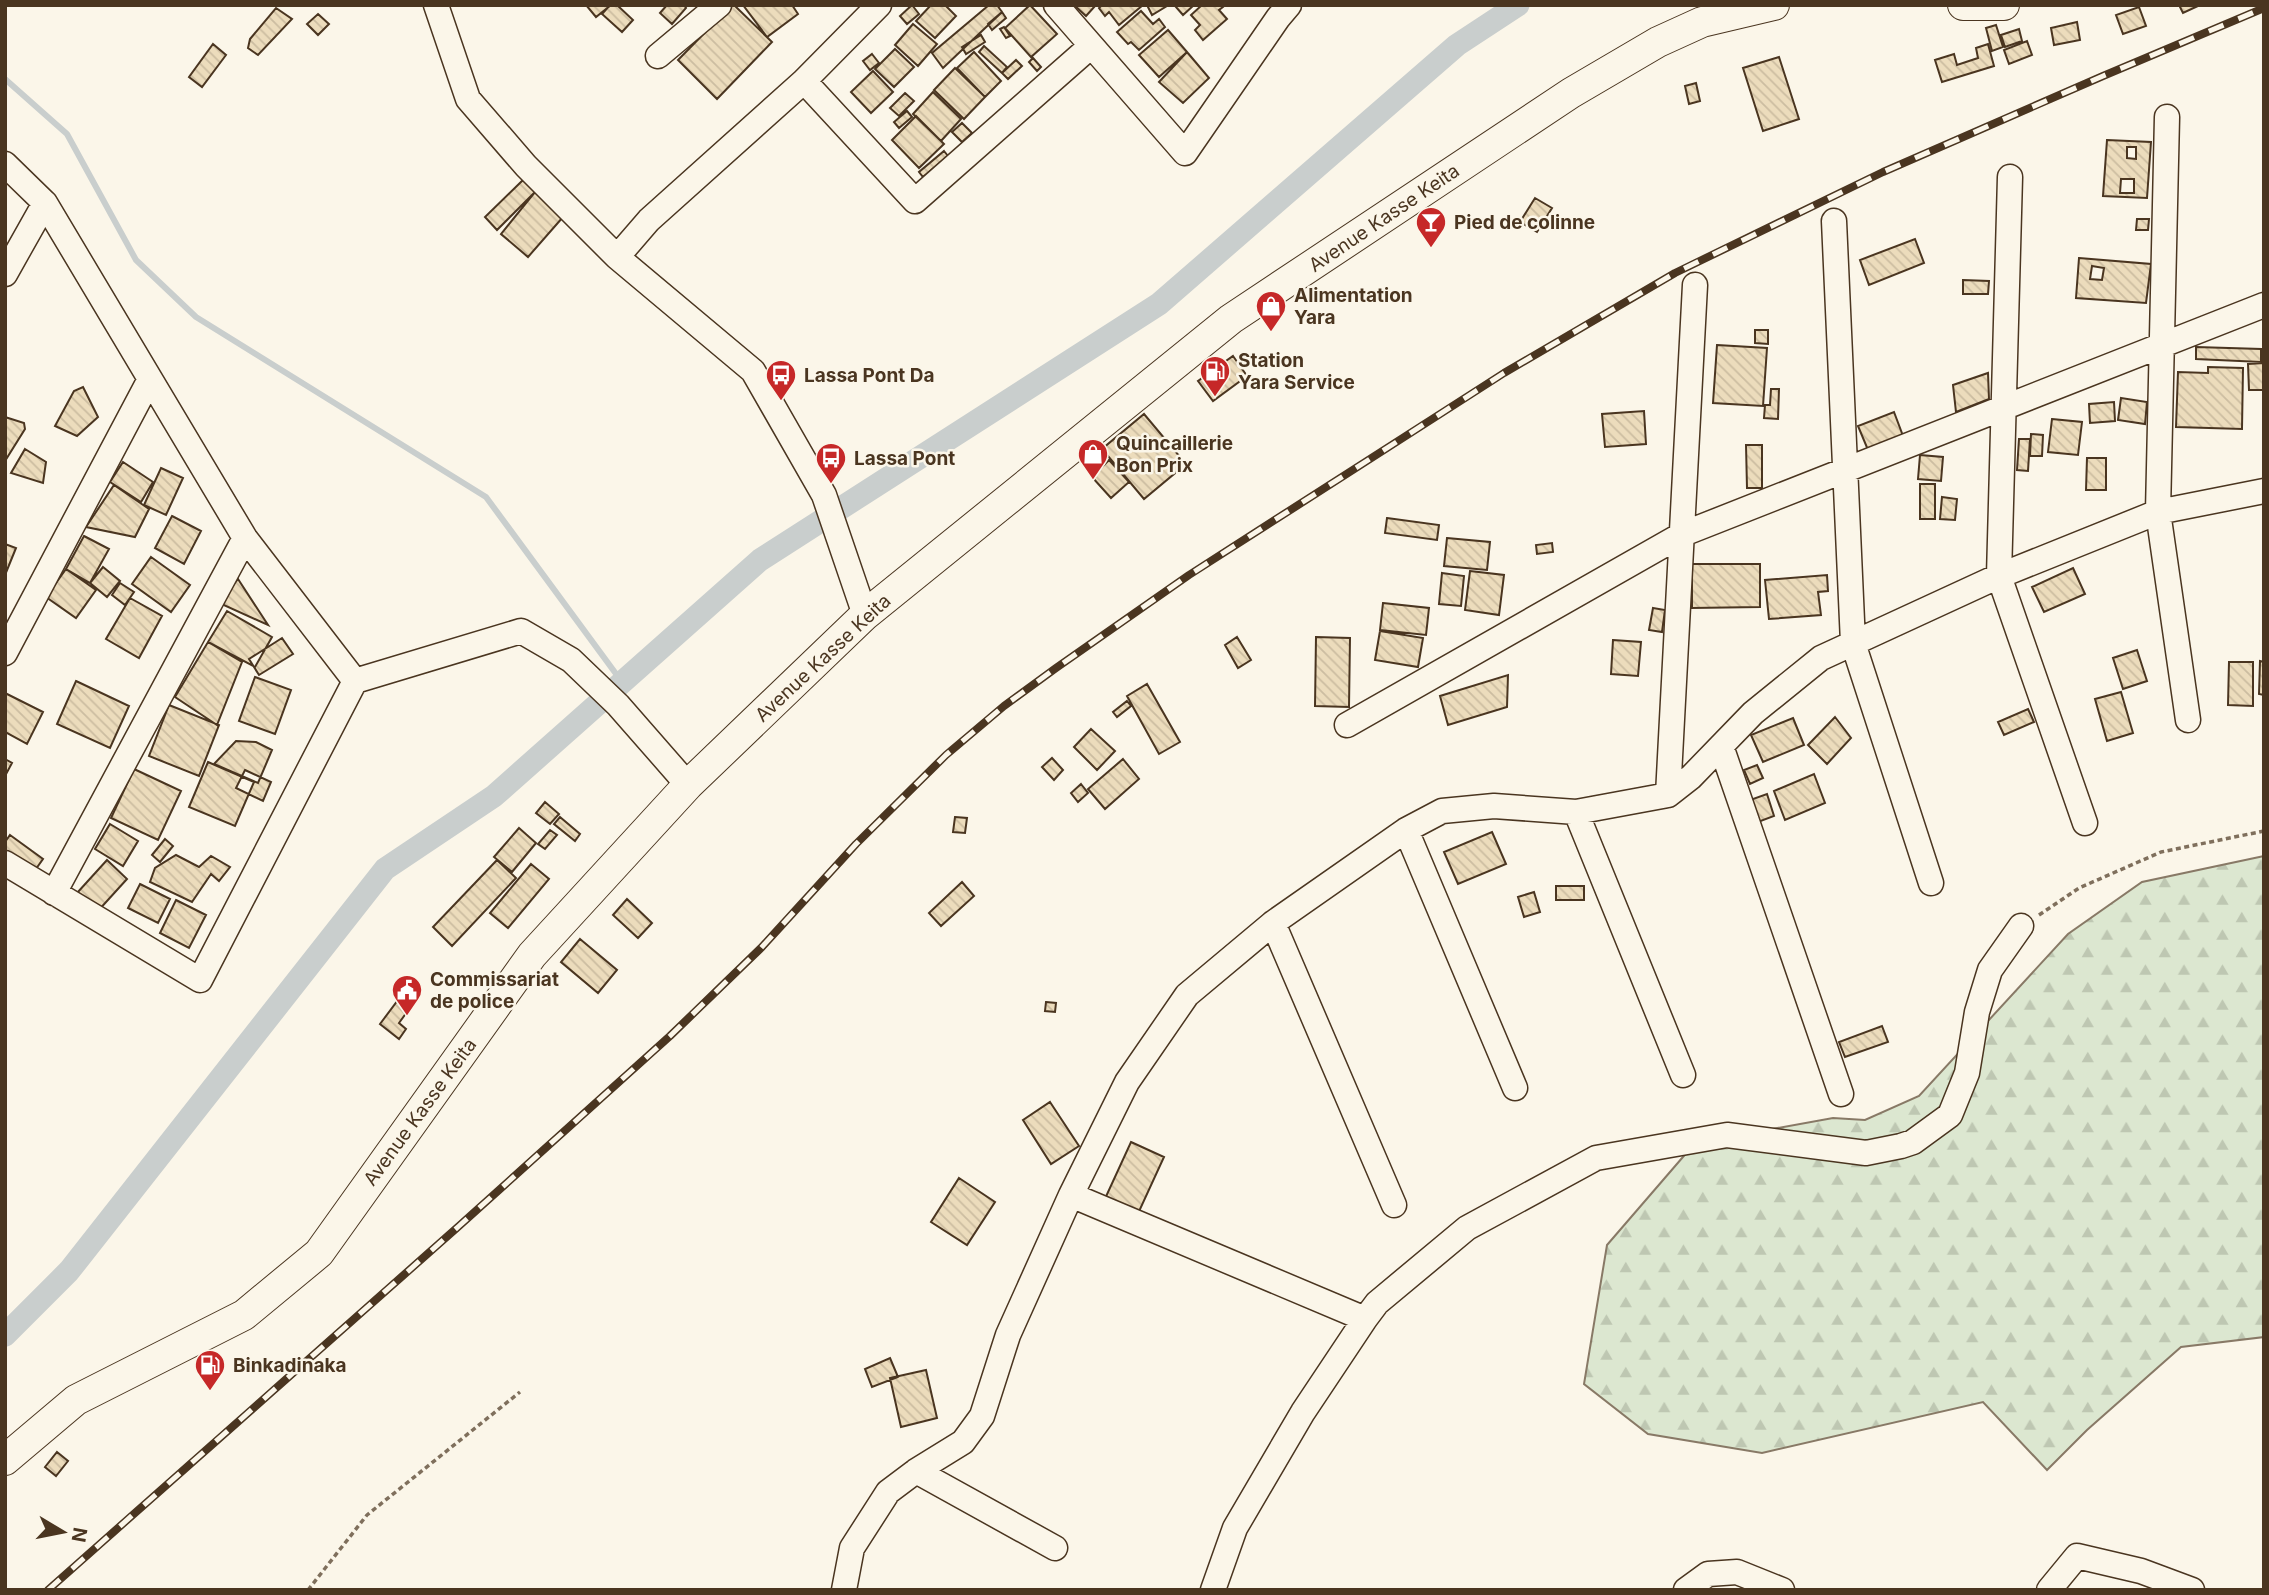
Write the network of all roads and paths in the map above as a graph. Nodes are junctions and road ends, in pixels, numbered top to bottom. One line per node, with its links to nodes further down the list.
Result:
1 (436, 5): 17 (street)
2 (719, 5): 10 (street)
3 (879, 5): 11 (street)
4 (1056, 5): 9 (street)
5 (1774, 5): 30 (main road, Avenue Kasse Keita)
6 (1964, 5): 7 (main road)
7 (2004, 5)
8 (1278, 9): 9 (street)
9 (1091, 46): 11 (street)
10 (658, 56)
11 (804, 81): 17 (street)
12 (2167, 117): 21 (street)
13 (5, 163): 15 (street)
14 (2010, 177): 23 (street)
15 (45, 203): 18 (street); 22 (street)
16 (1834, 221): 24 (street)
17 (617, 257): 30 (street)
18 (5, 274)
19 (1695, 285): 27 (street)
20 (2264, 305): 21 (street)
21 (2162, 345): 23 (street); 26 (street)
22 (150, 379): 28 (street); 32 (street)
23 (2004, 408): 24 (street); 29 (street)
24 (1845, 472): 27 (street); 31 (street)
25 (2264, 491): 26 (street)
26 (2158, 512): 29 (street); 34 (street)
27 (1683, 534): 35 (street); 38 (street)
28 (245, 538): 33 (street); 45 (street)
29 (1999, 576): 31 (street); 40 (street)
30 (866, 615): 37 (main road, Avenue Kasse Keita)
31 (1853, 643): 36 (street); 44 (street)
32 (5, 653)
33 (355, 681): 37 (street); 45 (street)
34 (2188, 720)
35 (1347, 725)
36 (1721, 746): 38 (street); 50 (street)
37 (688, 785): 55 (main road, Avenue Kasse Keita)
38 (1668, 795): 39 (street)
39 (1576, 812): 41 (street); 48 (street)
40 (2085, 822)
41 (1406, 830): 46 (street); 49 (street)
42 (2264, 831): 47 (path)
43 (5, 863): 45 (street)
44 (1931, 883)
45 (54, 893)
46 (1273, 923): 51 (street); 52 (street)
47 (2021, 926): 53 (street)
48 (1683, 1075)
49 (1515, 1088)
50 (1841, 1094)
51 (1071, 1195): 53 (street); 56 (street)
52 (1394, 1205)
53 (1365, 1319): 60 (street)
54 (520, 1392): 58 (path)
55 (5, 1460)
56 (916, 1471): 57 (street); 59 (street)
57 (1055, 1548)
58 (308, 1590)
59 (844, 1590)
60 (1213, 1590)
61 (1686, 1590): 62 (street)
62 (1782, 1590)
63 (2049, 1590): 64 (street)
64 (2192, 1590)

